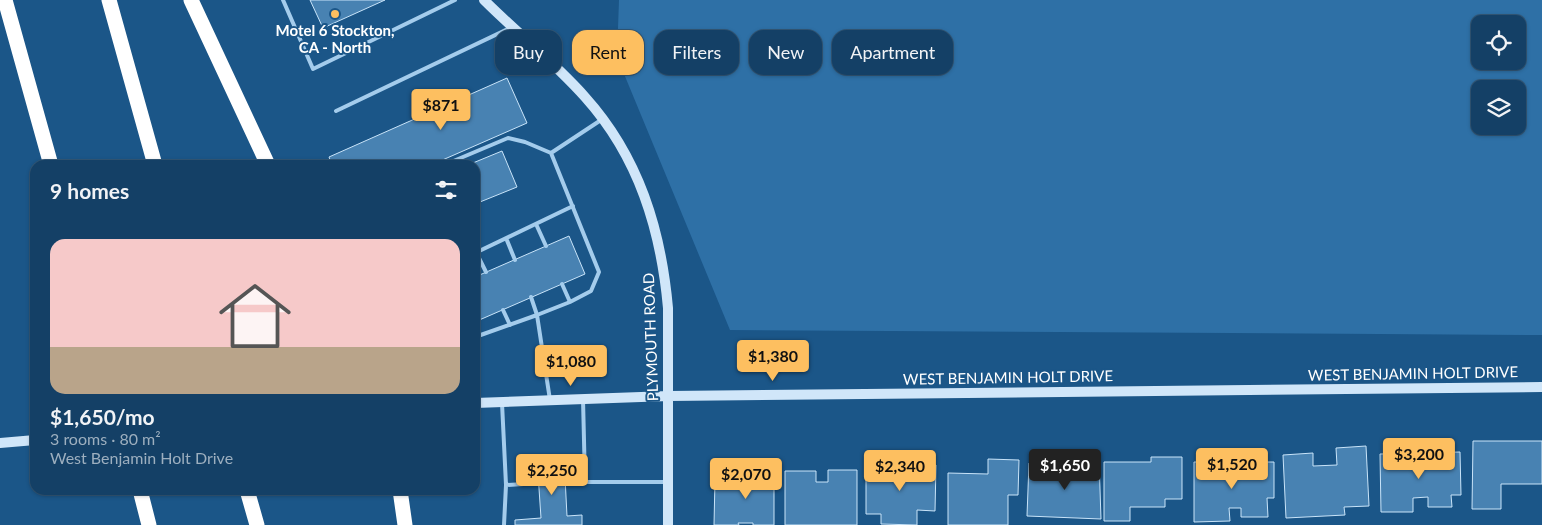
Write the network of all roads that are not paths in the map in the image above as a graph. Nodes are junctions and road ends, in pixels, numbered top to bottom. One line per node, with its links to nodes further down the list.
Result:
1 (5, 0): 11 (highway)
2 (109, 0): 12 (highway)
3 (191, 0): 13 (highway)
4 (283, 0): 5 (lane)
5 (455, 0)
6 (484, 0): 7 (main road, PLYMOUTH ROAD)
7 (512, 27): 8 (lane); 9 (main road, PLYMOUTH ROAD)
8 (336, 112)
9 (603, 118): 10 (lane); 31 (main road, PLYMOUTH ROAD)
10 (551, 153): 14 (lane); 15 (lane)
11 (50, 160)
12 (154, 160)
13 (266, 160)
14 (456, 160)
15 (573, 206): 16 (lane); 25 (lane)
16 (536, 224): 17 (lane); 18 (lane)
17 (506, 238): 19 (lane); 20 (lane)
18 (546, 246)
19 (480, 250)
20 (515, 260)
21 (480, 261): 22 (lane)
22 (486, 272)
23 (562, 284): 25 (lane)
24 (531, 297): 27 (lane)
25 (570, 302): 27 (lane)
26 (502, 310): 28 (lane)
27 (537, 315): 28 (lane); 33 (lane)
28 (510, 325): 29 (lane)
29 (480, 335)
30 (1542, 387): 31 (main road, WEST BENJAMIN HOLT DRIVE)
31 (669, 396): 32 (main road, WEST BENJAMIN HOLT DRIVE); 39 (main road, PLYMOUTH ROAD)
32 (583, 399): 33 (main road, WEST BENJAMIN HOLT DRIVE); 38 (lane)
33 (550, 400): 34 (main road, WEST BENJAMIN HOLT DRIVE)
34 (502, 402): 35 (main road, WEST BENJAMIN HOLT DRIVE); 42 (lane)
35 (480, 403)
36 (30, 440): 37 (main road)
37 (0, 443)
38 (585, 482): 39 (lane); 41 (lane)
39 (668, 482): 50 (main road, PLYMOUTH ROAD)
40 (539, 483): 42 (lane)
41 (565, 484)
42 (506, 485): 49 (lane)
43 (401, 495): 48 (highway)
44 (141, 497): 46 (highway)
45 (249, 497): 47 (highway)
46 (149, 525)
47 (257, 525)
48 (405, 525)
49 (504, 525)
50 (668, 525)

